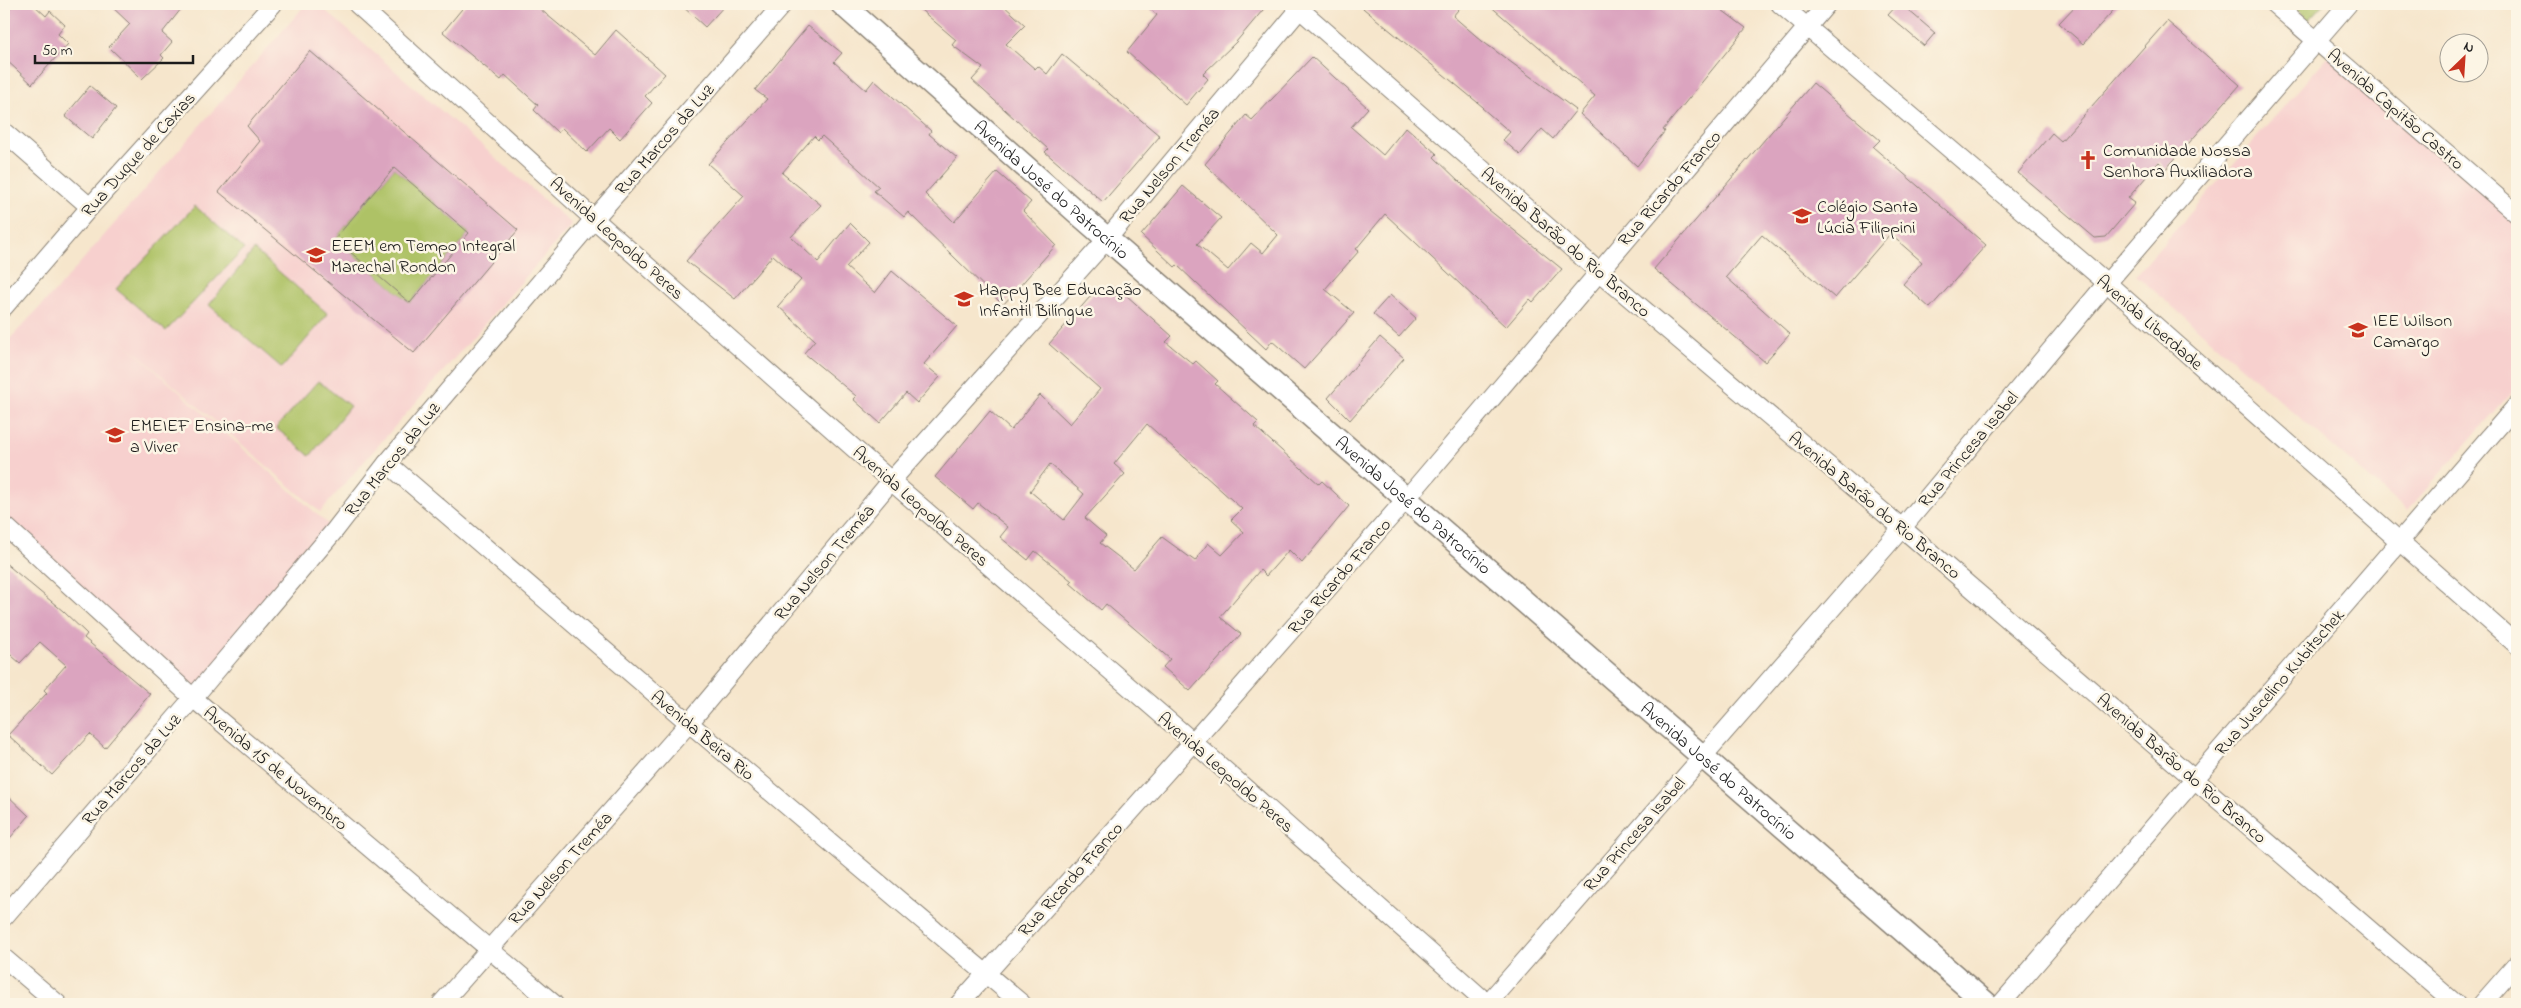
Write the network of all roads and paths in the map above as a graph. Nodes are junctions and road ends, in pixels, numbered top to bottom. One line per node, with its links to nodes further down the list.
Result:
1 (274, 4): 13 (street, Rua Duque de Caxias)
2 (357, 4): 15 (street, Avenida Leopoldo Peres)
3 (783, 4): 15 (street, Rua Marcos da Luz)
4 (842, 4): 16 (street, Avenida José do Patrocínio)
5 (1780, 4): 10 (street, Avenida Liberdade)
6 (1827, 4): 10 (street, Rua Ricardo Franco)
7 (2274, 4): 11 (street, Avenida Capitão Castro)
8 (2348, 4): 11 (street, Rua Princesa Isabel)
9 (1299, 5): 16 (street, Rua Nelson Treméa); 17 (street, Avenida Barão do Rio Branco)
10 (1807, 28): 17 (street, Rua Ricardo Franco); 18 (street, Avenida Liberdade)
11 (2317, 41): 14 (street, Avenida Capitão Castro); 18 (street, Rua Princesa Isabel)
12 (4, 132): 13 (street)
13 (90, 207): 19 (street, Rua Duque de Caxias)
14 (2517, 214)
15 (594, 219): 21 (street, Rua Marcos da Luz); 22 (street, Avenida Leopoldo Peres)
16 (1108, 238): 22 (street, Rua Nelson Treméa); 23 (street, Avenida José do Patrocínio)
17 (1598, 271): 23 (street, Rua Ricardo Franco); 25 (street, Avenida Barão do Rio Branco)
18 (2107, 283): 25 (street, Rua Princesa Isabel); 26 (street, Avenida Liberdade)
19 (4, 307)
20 (2517, 405): 26 (street, Rua Juscelino Kubitschek)
21 (386, 463): 28 (street, Rua Marcos da Luz); 29 (street, Avenida Beira Rio)
22 (891, 481): 29 (street, Rua Nelson Treméa); 30 (street, Avenida Leopoldo Peres)
23 (1407, 498): 30 (street, Rua Ricardo Franco); 31 (street, Avenida José do Patrocínio)
24 (4, 525): 28 (street, Avenida 15 de Novembro)
25 (1902, 528): 31 (street, Rua Princesa Isabel); 32 (street, Avenida Barão do Rio Branco)
26 (2400, 543): 27 (street, Avenida Liberdade); 32 (street, Rua Juscelino Kubitschek)
27 (2517, 645)
28 (193, 698): 33 (street, Rua Marcos da Luz); 34 (street, Avenida 15 de Novembro)
29 (689, 723): 34 (street, Rua Nelson Treméa); 37 (street, Avenida Beira Rio)
30 (1193, 742): 37 (street, Rua Ricardo Franco); 43 (street, Avenida Leopoldo Peres)
31 (1701, 757): 43 (street, Rua Princesa Isabel); 44 (street, Avenida José do Patrocínio)
32 (2196, 780): 45 (street, Rua Juscelino Kubitschek); 46 (street, Avenida Barão do Rio Branco)
33 (4, 917)
34 (490, 948): 39 (street, Rua Nelson Treméa); 40 (street, Avenida 15 de Novembro)
35 (4, 958): 38 (street)
36 (2517, 964): 47 (street)
37 (986, 973): 41 (street, Rua Ricardo Franco); 42 (street, Avenida Beira Rio)
38 (58, 1004)
39 (441, 1004)
40 (554, 1004)
41 (959, 1004)
42 (1022, 1004)
43 (1487, 1004)
44 (1987, 1004)
45 (2001, 1004)
46 (2456, 1004)
47 (2482, 1004)

